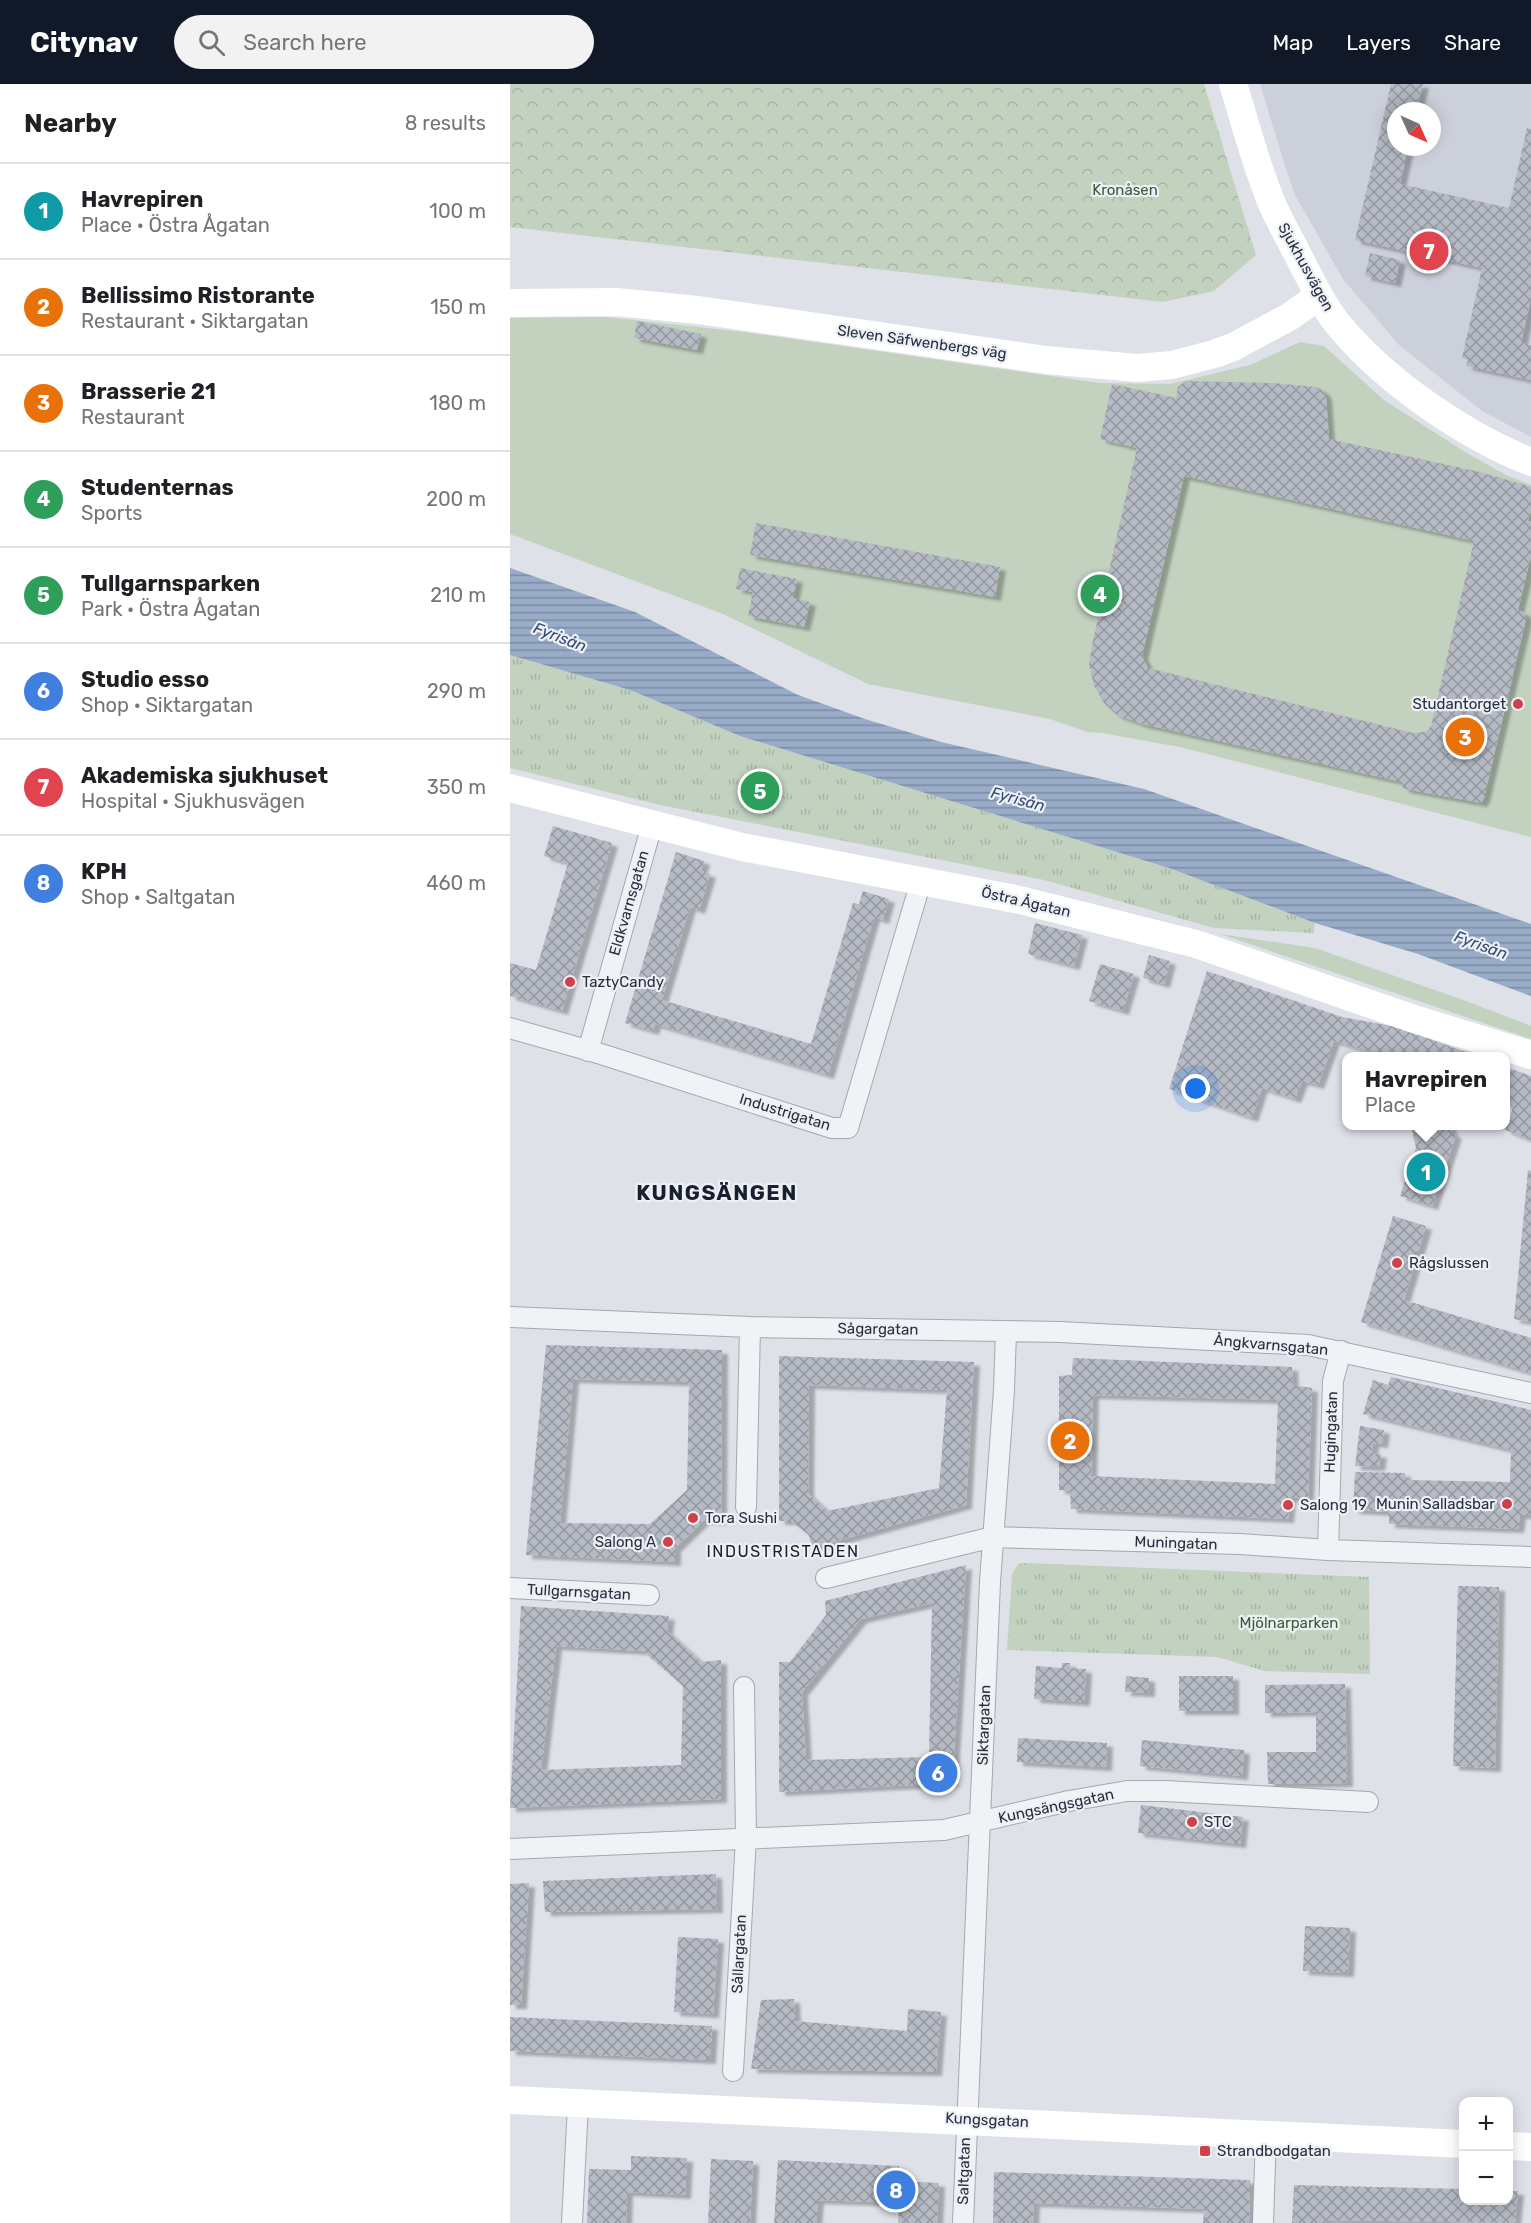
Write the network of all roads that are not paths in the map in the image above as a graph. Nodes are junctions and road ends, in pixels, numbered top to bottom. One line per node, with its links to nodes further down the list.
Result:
1 (1233, 84): 2 (street, Sjukhusvägen)
2 (1319, 297): 3 (street, Sleven Säfwenbergs väg); 4 (street, Sjukhusvägen)
3 (510, 303)
4 (1531, 462)
5 (510, 788): 6 (street, Östra Ågatan)
6 (652, 825): 7 (street, Östra Ågatan); 9 (street, Eldkvarnsgatan)
7 (921, 880): 9 (street, Industrigatan); 10 (street, Östra Ågatan)
8 (510, 1028): 9 (street, Industrigatan)
9 (588, 1051)
10 (1531, 1055)
11 (510, 1318): 12 (street, Sågargatan)
12 (750, 1327): 13 (street, Sågargatan); 16 (street)
13 (1006, 1332): 14 (street, Ångkvarnsgatan); 17 (street, Siktargatan)
14 (1341, 1351): 15 (street, Ångkvarnsgatan); 18 (street, Hugingatan)
15 (1531, 1393)
16 (746, 1507)
17 (993, 1538): 18 (street, Muningatan); 20 (street, Muningatan); 25 (street, Siktargatan)
18 (1328, 1550): 19 (street, Muningatan)
19 (1531, 1557)
20 (826, 1578)
21 (510, 1588): 22 (street, Tullgarnsgatan)
22 (649, 1595)
23 (744, 1687): 26 (street)
24 (1368, 1802): 25 (street, Kungsängsgatan)
25 (980, 1822): 26 (street, Kungsängsgatan); 31 (street, Siktargatan)
26 (746, 1838): 27 (street, Kungsängsgatan); 28 (street, Sållargatan)
27 (510, 1849)
28 (733, 2071)
29 (510, 2100): 30 (street, Kungsgatan)
30 (578, 2104): 31 (street, Kungsgatan); 36 (street)
31 (966, 2119): 32 (street, Kungsgatan); 37 (street, Saltgatan)
32 (1266, 2134): 33 (street, Kungsgatan); 38 (street)
33 (1459, 2144)
34 (1513, 2146): 35 (street)
35 (1531, 2147)
36 (572, 2223)
37 (963, 2223)
38 (1263, 2223)

